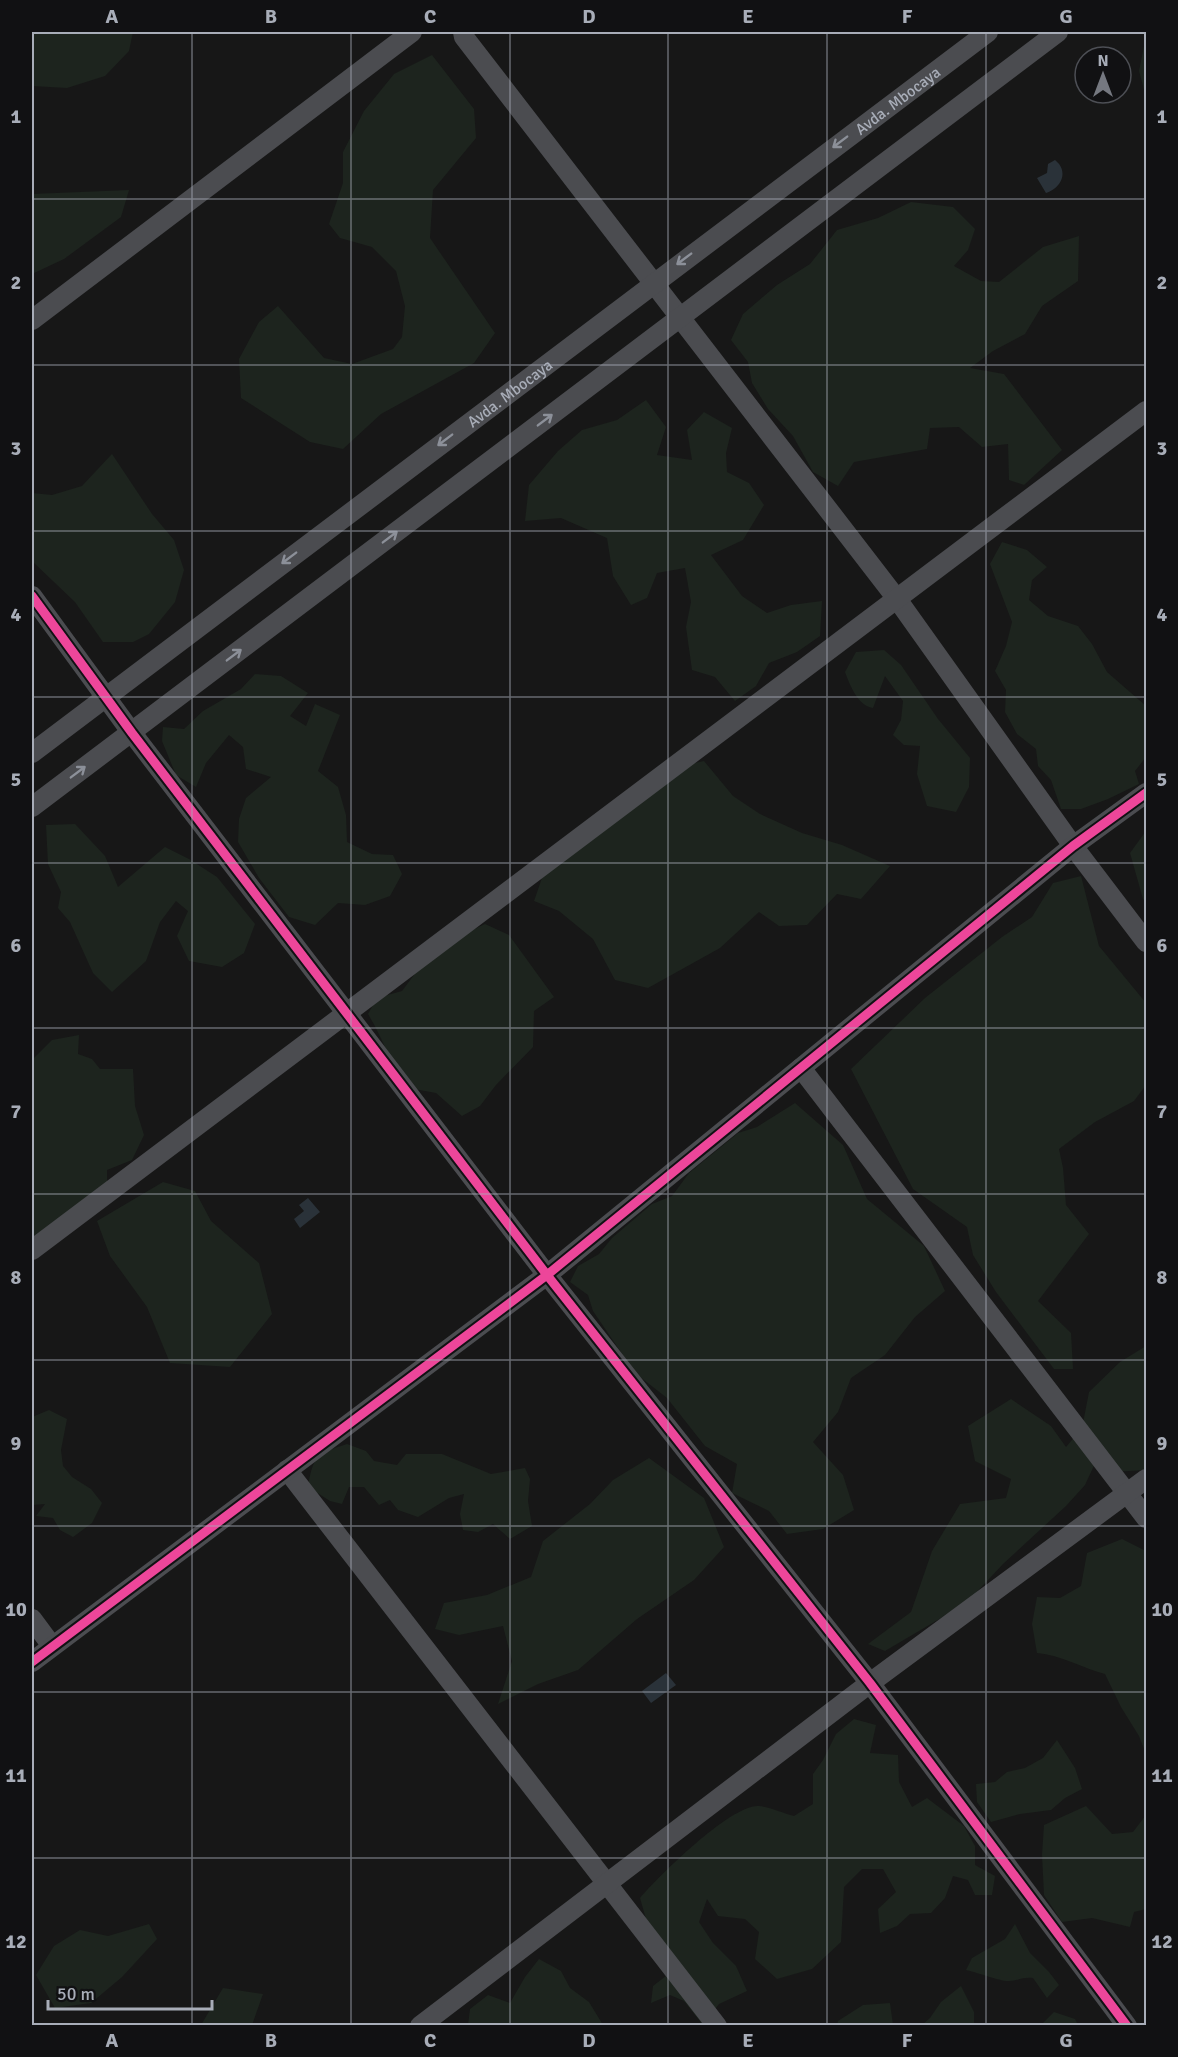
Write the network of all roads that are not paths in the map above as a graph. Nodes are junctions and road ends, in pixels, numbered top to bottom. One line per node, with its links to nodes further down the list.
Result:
1 (412, 32): 7 (street)
2 (463, 32): 5 (street)
3 (988, 32): 5 (street, Avda. Mbocaya, one-way to 5)
4 (1058, 32): 6 (street)
5 (653, 282): 6 (street); 11 (street, Avda. Mbocaya, one-way to 11)
6 (679, 318): 10 (street); 12 (street, one-way to 6)
7 (32, 320)
8 (1146, 411): 10 (street)
9 (32, 596): 11 (street)
10 (897, 599): 16 (street); 18 (street)
11 (107, 697): 12 (street); 13 (street, Avda. Mbocaya)
12 (132, 733): 15 (street, one-way to 12); 18 (street)
13 (32, 753)
14 (1146, 793): 16 (street)
15 (32, 807)
16 (1073, 846): 17 (street); 19 (street)
17 (1146, 942)
18 (347, 1013): 20 (street); 21 (street)
19 (801, 1068): 21 (street); 24 (street)
20 (32, 1250)
21 (547, 1275): 22 (street); 29 (street)
22 (287, 1470): 27 (street); 30 (street)
23 (1146, 1479): 24 (street)
24 (1127, 1493): 25 (street); 29 (street)
25 (1146, 1518)
26 (32, 1619): 27 (street)
27 (52, 1646): 28 (street)
28 (32, 1662)
29 (870, 1683): 30 (street); 33 (street)
30 (607, 1883): 31 (street); 32 (street)
31 (420, 2025)
32 (717, 2025)
33 (1127, 2025)

